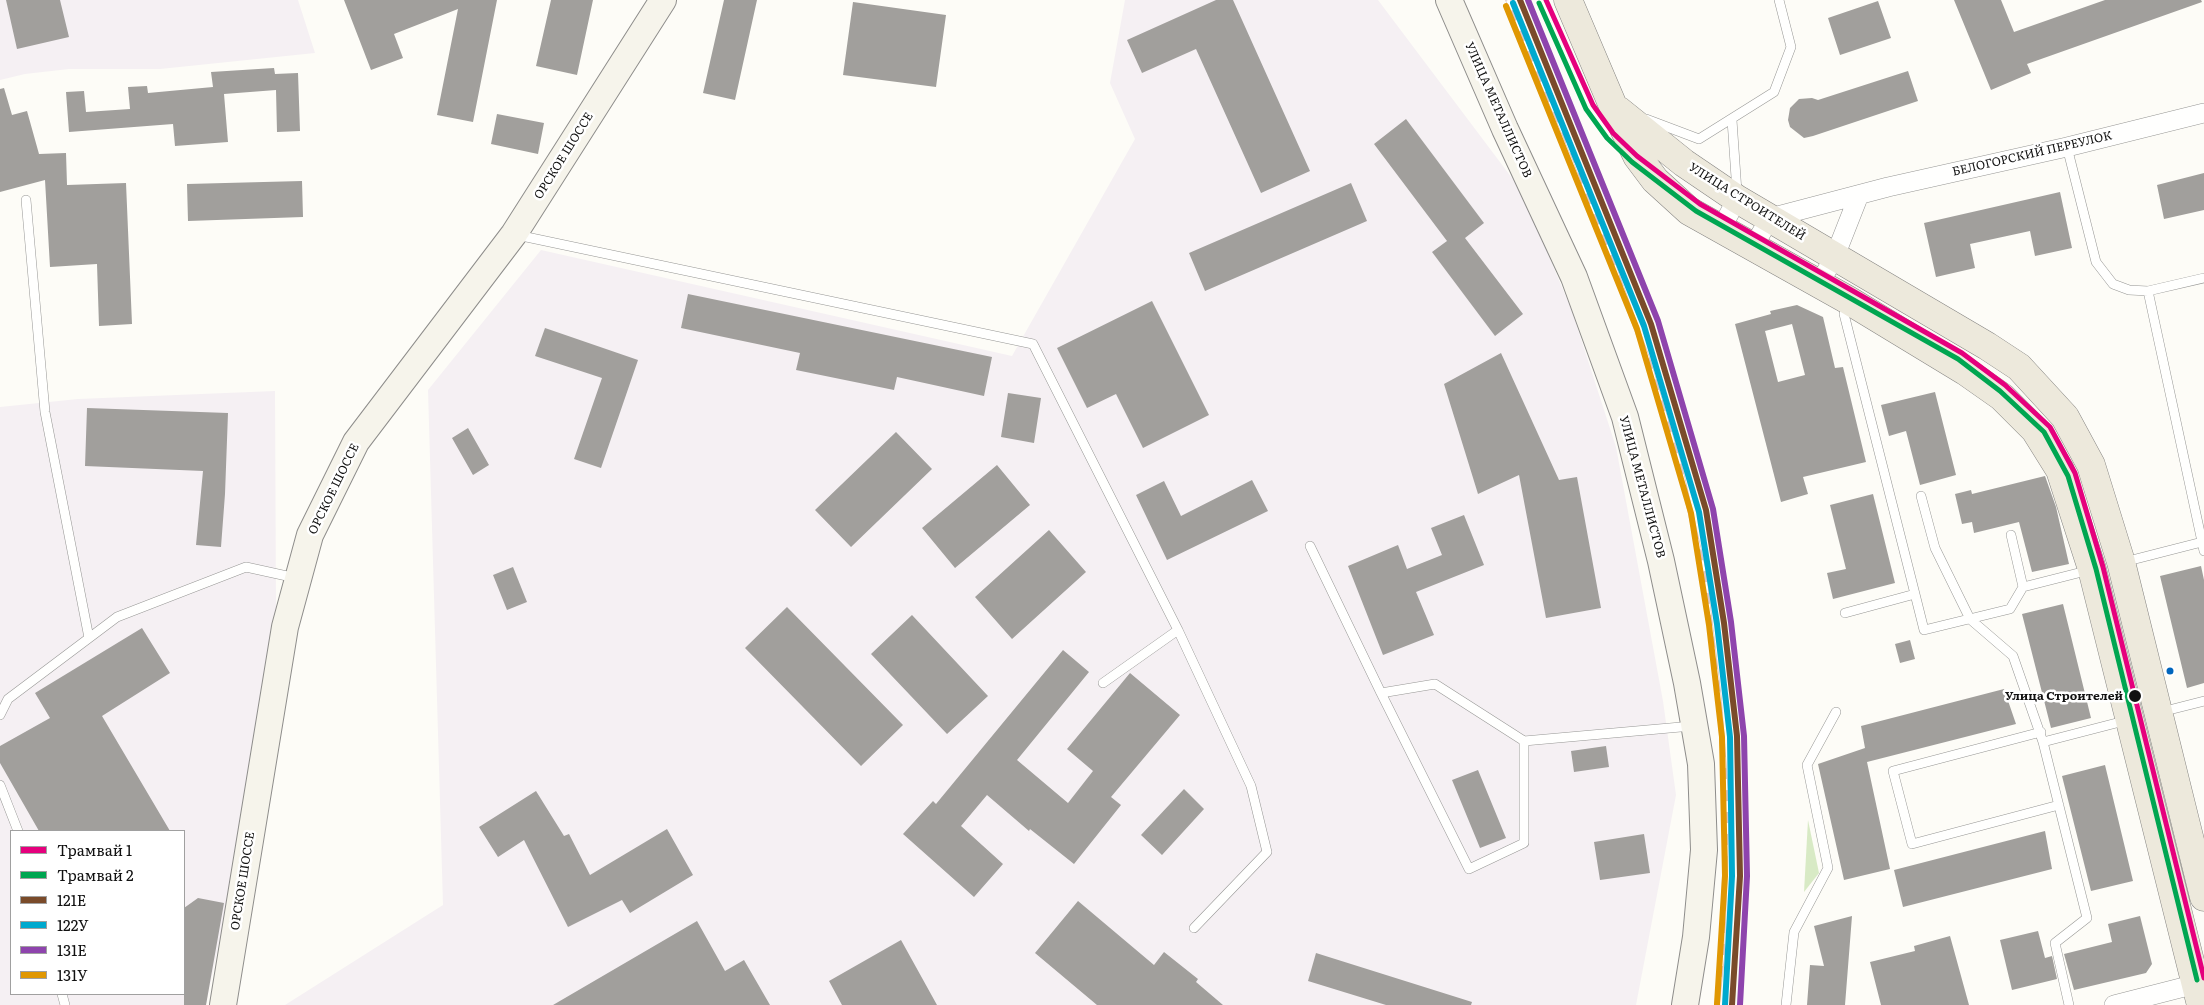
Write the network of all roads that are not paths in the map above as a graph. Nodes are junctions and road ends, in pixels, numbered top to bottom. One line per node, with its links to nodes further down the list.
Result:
1 (663, 0): 14 (street, ОРСКОЕ ШОССЕ)
2 (1449, 0): 43 (street, УЛИЦА МЕТАЛЛИСТОВ)
3 (1568, 0): 5 (main road)
4 (1778, 0): 7 (lane)
5 (1613, 106): 7 (lane); 10 (main road, УЛИЦА СТРОИТЕЛЕЙ); 13 (main road)
6 (2204, 113): 8 (street, БЕЛОГОРСКИЙ ПЕРЕУЛОК)
7 (1732, 120): 10 (lane)
8 (2067, 147): 9 (street, БЕЛОГОРСКИЙ ПЕРЕУЛОК); 21 (lane)
9 (1859, 195): 12 (street, БЕЛОГОРСКИЙ ПЕРЕУЛОК); 16 (street)
10 (1737, 199): 12 (main road, УЛИЦА СТРОИТЕЛЕЙ); 13 (street)
11 (26, 200): 35 (lane)
12 (1770, 218): 15 (street); 16 (main road, УЛИЦА СТРОИТЕЛЕЙ)
13 (1721, 229): 15 (main road)
14 (514, 234): 29 (street, ОРСКОЕ ШОССЕ); 34 (lane)
15 (1753, 247): 19 (main road)
16 (1835, 256): 17 (main road, УЛИЦА СТРОИТЕЛЕЙ); 19 (street)
17 (1861, 272): 20 (main road, УЛИЦА СТРОИТЕЛЕЙ); 22 (street)
18 (2204, 278): 21 (lane)
19 (1819, 284): 22 (main road)
20 (1886, 286): 22 (street); 27 (main road, УЛИЦА СТРОИТЕЛЕЙ)
21 (2148, 291): 26 (lane)
22 (1859, 307): 28 (main road); 31 (lane)
23 (1921, 496): 33 (lane)
24 (2011, 535): 30 (lane)
25 (1310, 546): 37 (lane)
26 (2203, 547): 27 (lane)
27 (2121, 562): 28 (street); 40 (main road, УЛИЦА СТРОИТЕЛЕЙ)
28 (2092, 570): 30 (lane); 42 (main road)
29 (298, 579): 35 (lane); 52 (street, ОРСКОЕ ШОССЕ)
30 (2023, 587): 33 (lane)
31 (1915, 594): 32 (lane); 33 (lane)
32 (1845, 613)
33 (1970, 619): 44 (lane)
34 (1178, 630): 36 (lane); 50 (lane)
35 (89, 638): 41 (lane)
36 (1102, 683)
37 (1381, 693): 45 (lane); 45 (lane)
38 (2204, 701): 40 (lane)
39 (1836, 712): 54 (lane)
40 (2158, 712): 42 (street); 49 (main road, УЛИЦА СТРОИТЕЛЕЙ)
41 (0, 714)
42 (2130, 720): 44 (lane); 51 (main road)
43 (1694, 726): 45 (lane); 53 (street, УЛИЦА МЕТАЛЛИСТОВ)
44 (2042, 737): 47 (lane); 47 (lane)
45 (1524, 741)
46 (0, 785): 48 (lane)
47 (2059, 805): 55 (lane)
48 (18, 830)
49 (2204, 896)
50 (1194, 928)
51 (2200, 990): 56 (street)
52 (223, 1005)
53 (1685, 1005)
54 (1786, 1005)
55 (2069, 1005)
56 (2114, 1005)

